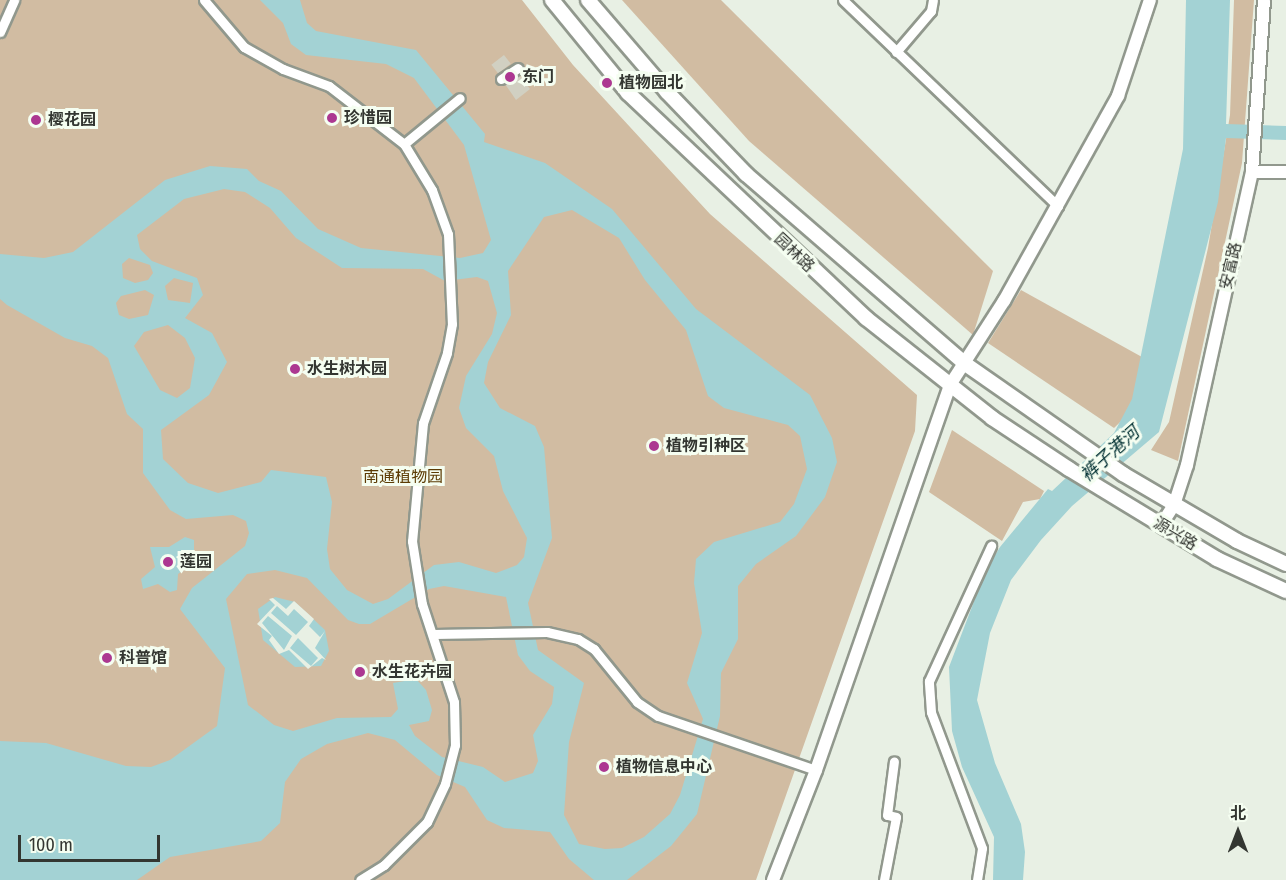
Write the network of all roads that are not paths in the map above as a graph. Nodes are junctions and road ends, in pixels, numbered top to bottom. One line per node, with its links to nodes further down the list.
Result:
1 (14, 0): 9 (street)
2 (204, 0): 14 (street)
3 (588, 0): 18 (main road, 园林路)
4 (843, 0): 10 (street)
5 (933, 0): 10 (street)
6 (1150, 0): 17 (street)
7 (1264, 0): 15 (street, 安富路)
8 (555, 1): 19 (main road, 园林路)
9 (0, 32)
10 (896, 52): 17 (street)
11 (518, 68): 12 (street)
12 (501, 79)
13 (458, 100): 14 (street)
14 (404, 144): 27 (street)
15 (1252, 172): 16 (street); 22 (street, 安富路)
16 (1286, 172)
17 (1058, 206): 18 (street)
18 (964, 363): 19 (street); 20 (main road, 园林路)
19 (950, 385): 21 (main road, 园林路); 29 (street)
20 (1074, 440): 22 (main road, 源兴路)
21 (1068, 469): 23 (main road, 源兴路)
22 (1174, 505): 23 (street, 安富路); 25 (main road, 源兴路)
23 (1161, 525): 26 (main road, 源兴路)
24 (991, 546): 33 (street)
25 (1286, 564)
26 (1286, 591)
27 (434, 634): 29 (street); 30 (street)
28 (894, 760): 32 (street)
29 (816, 771): 31 (street)
30 (360, 880)
31 (772, 880)
32 (884, 880)
33 (977, 880)

